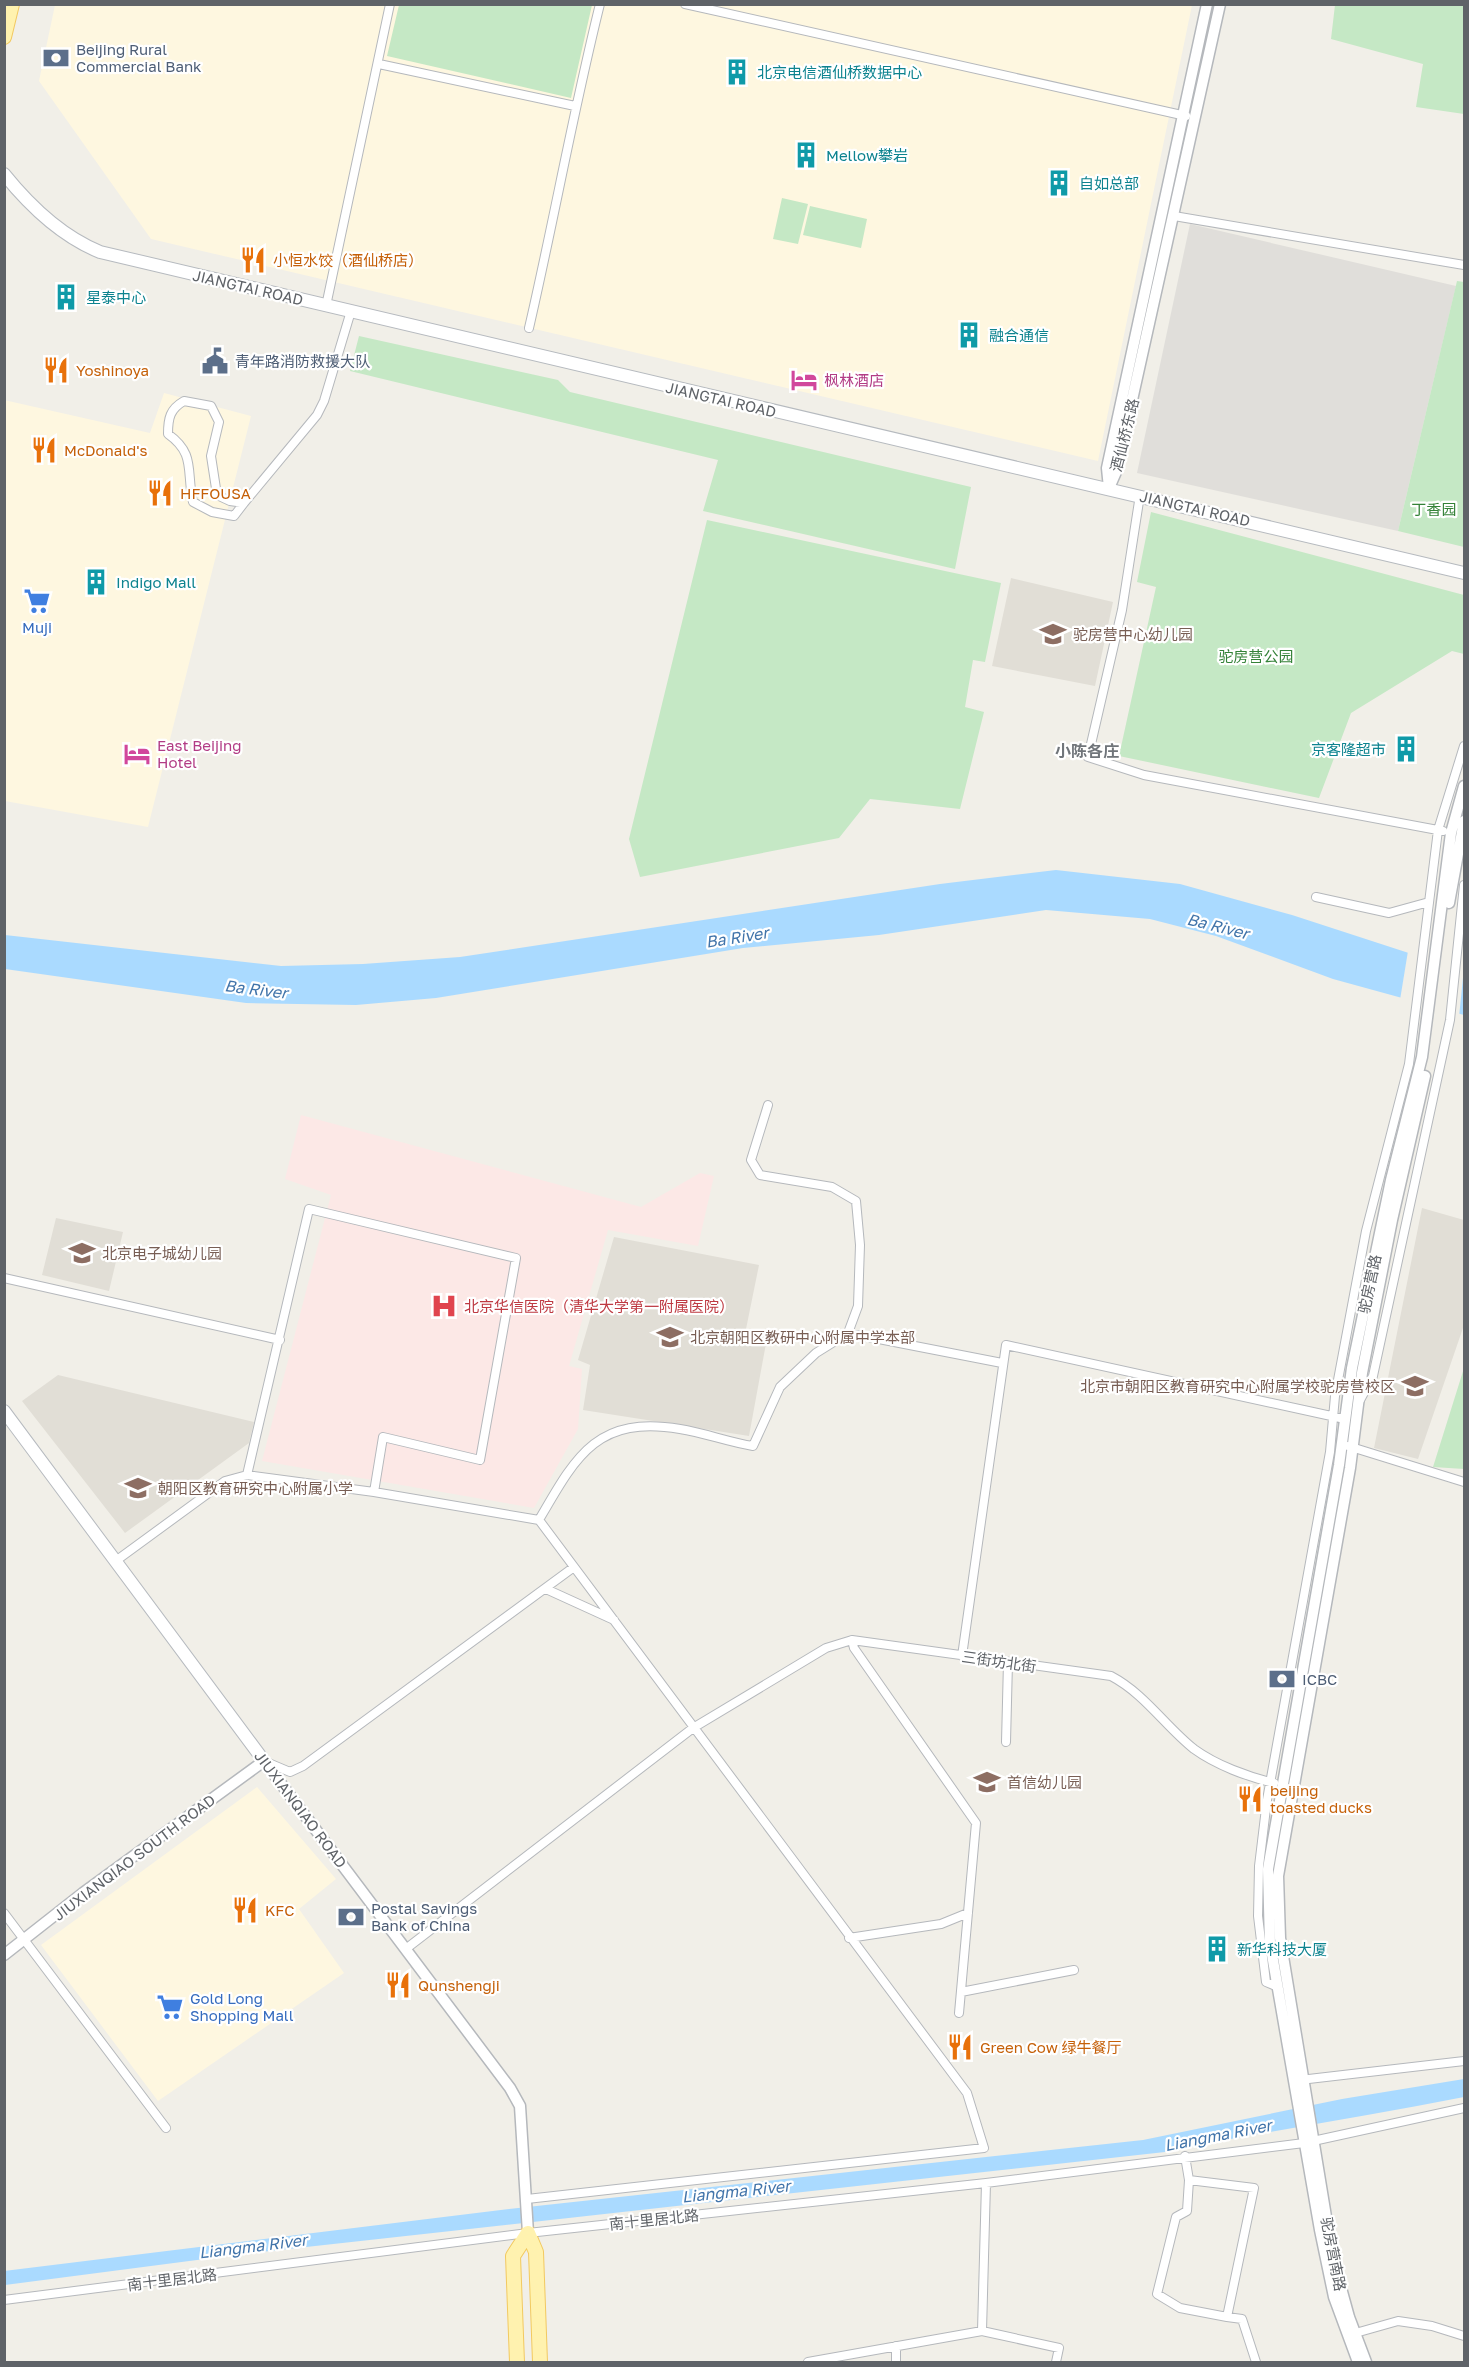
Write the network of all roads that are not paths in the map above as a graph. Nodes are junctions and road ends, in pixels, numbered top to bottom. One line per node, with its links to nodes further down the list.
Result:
1 (12, 4): 7 (main road)
2 (390, 4): 8 (street)
3 (600, 4): 9 (street)
4 (685, 4): 10 (street)
5 (1207, 4): 10 (street, 酒仙桥东路)
6 (1220, 4): 11 (street, 酒仙桥东路)
7 (4, 37)
8 (379, 64): 9 (street); 15 (street)
9 (575, 106): 17 (street)
10 (1183, 115): 11 (street); 18 (street, 酒仙桥东路)
11 (1196, 118): 13 (street, 酒仙桥东路)
12 (4, 174): 15 (main road, JIANGTAI ROAD)
13 (1174, 216): 14 (street); 18 (street, 酒仙桥东路)
14 (1464, 265)
15 (326, 306): 16 (main road, JIANGTAI ROAD)
16 (351, 311): 18 (main road, JIANGTAI ROAD); 20 (street)
17 (529, 328)
18 (1109, 488): 19 (main road, JIANGTAI ROAD)
19 (1140, 495): 21 (main road, JIANGTAI ROAD); 25 (street)
20 (244, 503): 20 (street)
21 (1464, 573)
22 (1464, 746): 25 (street)
23 (1464, 786): 26 (street, 驼房营路)
24 (1464, 821): 26 (street, 驼房营路)
25 (1438, 830): 26 (street); 29 (street)
26 (1459, 834): 30 (street, 驼房营路)
27 (1464, 885): 36 (street)
28 (1316, 897): 29 (street)
29 (1429, 902): 38 (street)
30 (1431, 1015): 36 (street, 驼房营路); 39 (street, 驼房营路)
31 (768, 1105): 33 (street)
32 (4, 1278): 34 (street)
33 (848, 1333): 35 (street); 44 (street)
34 (280, 1340): 41 (street); 43 (street)
35 (1002, 1363): 38 (street); 50 (street)
36 (1357, 1406): 40 (street, 驼房营路)
37 (5, 1413): 45 (main road, JIUXIANQIAO ROAD)
38 (1332, 1416): 39 (street); 55 (street)
39 (1345, 1419): 40 (street, 驼房营路)
40 (1347, 1446): 42 (street); 55 (street, 驼房营路)
41 (246, 1474): 43 (street); 45 (street)
42 (1464, 1482)
43 (374, 1492): 44 (street)
44 (539, 1520): 46 (street)
45 (117, 1560): 54 (main road, JIUXIANQIAO ROAD)
46 (574, 1567): 47 (street); 48 (street)
47 (546, 1589): 48 (street); 54 (street)
48 (616, 1621): 52 (street)
49 (852, 1640): 50 (street, 三街坊北街); 52 (street, 三街坊北街); 57 (street)
50 (962, 1656): 51 (street, 三街坊北街)
51 (1008, 1662): 53 (street); 55 (street, 三街坊北街)
52 (693, 1728): 58 (street); 60 (street, 三街坊北街)
53 (1006, 1742)
54 (264, 1761): 59 (street, JIUXIANQIAO SOUTH ROAD); 60 (street, JIUXIANQIAO ROAD)
55 (1281, 1785): 66 (street); 67 (street)
56 (4, 1913): 59 (street)
57 (968, 1913): 58 (street); 63 (street)
58 (849, 1938): 74 (street)
59 (25, 1941): 61 (street, JIUXIANQIAO SOUTH ROAD); 69 (street)
60 (407, 1948): 74 (street, JIUXIANQIAO ROAD)
61 (4, 1955)
62 (1074, 1970): 63 (street)
63 (961, 1992): 64 (street)
64 (959, 2013)
65 (1464, 2061): 66 (street)
66 (1305, 2079): 67 (street); 70 (street)
67 (1293, 2081): 70 (street)
68 (1464, 2108): 70 (street, 南十里居北路)
69 (166, 2128)
70 (1310, 2142): 71 (street, 南十里居北路); 79 (street, 驼房营南路)
71 (1185, 2156): 72 (street); 73 (street, 南十里居北路)
72 (1189, 2180): 77 (street); 77 (street)
73 (986, 2183): 75 (street, 南十里居北路); 78 (street)
74 (526, 2199): 75 (street, JIUXIANQIAO ROAD)
75 (528, 2233): 76 (street, 南十里居北路); 82 (main road); 83 (main road, JIUXIANQIAO ROAD)
76 (4, 2300)
77 (1227, 2317): 87 (street)
78 (982, 2331): 81 (street); 86 (street)
79 (1351, 2334): 80 (street); 88 (street, 驼房营南路); 89 (street, 驼房营南路)
80 (1464, 2336)
81 (896, 2346): 84 (street); 85 (street)
82 (517, 2362)
83 (540, 2362)
84 (808, 2362)
85 (896, 2362)
86 (1056, 2362)
87 (1256, 2362)
88 (1358, 2362)
89 (1366, 2362)

